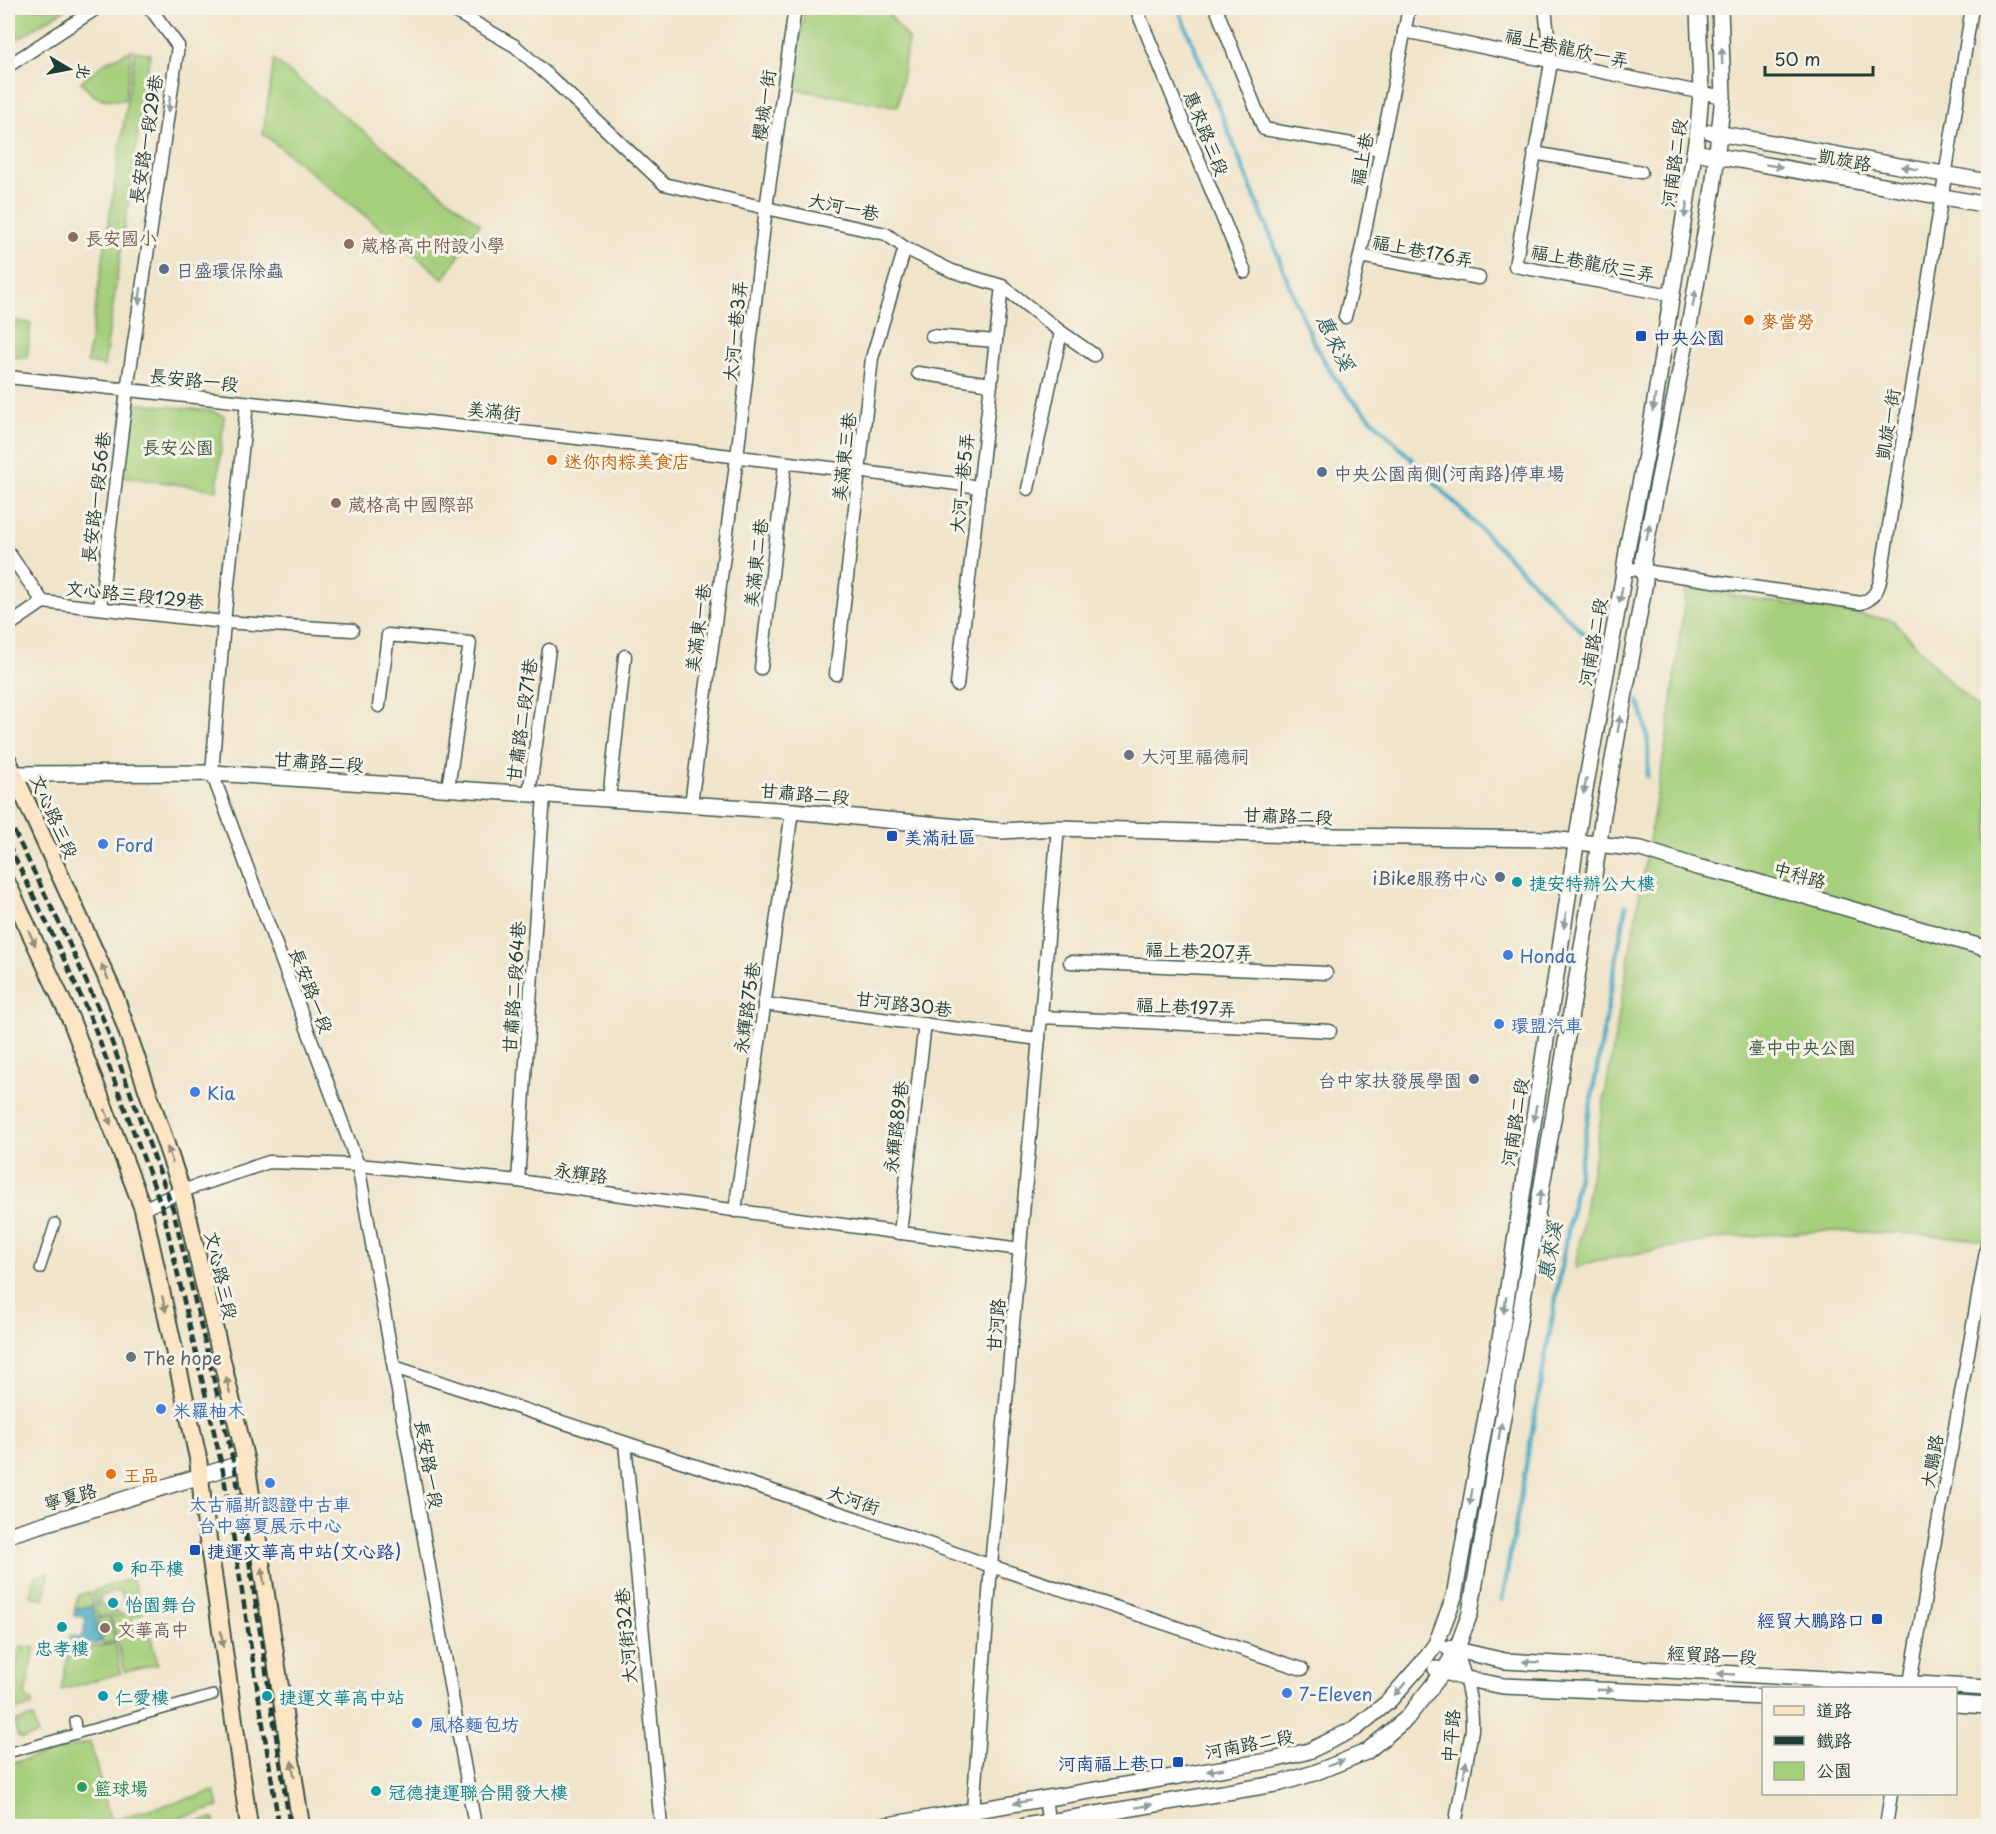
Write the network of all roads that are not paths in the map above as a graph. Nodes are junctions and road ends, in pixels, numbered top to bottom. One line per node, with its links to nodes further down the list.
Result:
1 (97, 8): 14 (street)
2 (150, 8): 43 (street, 長安路一段29巷, one-way to 43)
3 (449, 8): 28 (street, 大河一巷)
4 (795, 8): 28 (street, 櫻城一街)
5 (1136, 8): 31 (street, 惠來路三段)
6 (1216, 8): 19 (street)
7 (1409, 8): 12 (street, 福上巷)
8 (1545, 8): 13 (street)
9 (1698, 8): 15 (street, 河南路二段)
10 (1720, 8): 16 (street, 河南路二段, one-way to 10)
11 (1972, 8): 24 (street, 凱旋一街)
12 (1404, 31): 13 (street, 福上巷龍欣一弄); 19 (street, 福上巷)
13 (1551, 63): 15 (street, 福上巷龍欣一弄); 21 (street)
14 (8, 66)
15 (1701, 92): 16 (street, 福上巷龍欣一弄); 17 (street, 河南路二段)
16 (1723, 97): 18 (street, 河南路二段)
17 (1698, 129): 18 (street, 凱旋路); 20 (street, 河南路二段)
18 (1719, 133): 22 (street, 河南路二段); 24 (street, 凱旋路, one-way to 18)
19 (1381, 148): 30 (street, 福上巷)
20 (1695, 152): 22 (street, 凱旋路); 34 (street, 河南路二段, one-way to 34)
21 (1534, 153): 23 (street); 34 (street, 福上巷龍欣三弄)
22 (1716, 156): 26 (street, 凱旋路, one-way to 26); 52 (street, 河南路二段, one-way to 22)
23 (1641, 172)
24 (1946, 174): 25 (street, 凱旋路); 26 (street, 凱旋一街)
25 (1989, 182)
26 (1943, 196): 27 (street, 凱旋路); 52 (street, 凱旋一街)
27 (1989, 205)
28 (766, 208): 29 (street, 大河一巷); 45 (street, 大河一巷3弄)
29 (905, 248): 33 (street, 大河一巷); 47 (street, 美滿東三巷)
30 (1360, 256): 32 (street, 福上巷176弄); 35 (street, 福上巷)
31 (1245, 272)
32 (1479, 278)
33 (1002, 286): 36 (street, 大河一巷); 38 (street, 大河一巷5弄)
34 (1671, 295): 51 (street, 河南路二段, one-way to 51)
35 (1345, 317)
36 (1061, 332): 39 (street, 大河一巷); 49 (street)
37 (932, 336): 38 (street)
38 (996, 341): 42 (street, 大河一巷5弄)
39 (1094, 356)
40 (918, 373): 42 (street)
41 (8, 377): 43 (street, 長安路一段)
42 (991, 384): 48 (street, 大河一巷5弄)
43 (127, 390): 44 (street, 長安路一段); 54 (street, 長安路一段56巷)
44 (247, 403): 45 (street, 美滿街); 55 (street, 長安路一段)
45 (738, 457): 46 (street, 美滿街); 69 (street, 美滿東一巷)
46 (785, 463): 47 (street, 美滿街); 60 (street, 美滿東二巷)
47 (859, 471): 48 (street, 美滿街); 61 (street, 美滿東三巷)
48 (979, 487): 62 (street, 大河一巷5弄)
49 (1028, 489)
50 (8, 552): 53 (street)
51 (1625, 568): 52 (street, 凱旋一街); 72 (street, 河南路二段, one-way to 72)
52 (1643, 571): 73 (street, 河南路二段, one-way to 52)
53 (43, 602): 54 (street, 文心路三段129巷); 56 (street)
54 (100, 608): 55 (street, 文心路三段129巷)
55 (224, 622): 57 (street, 文心路三段129巷); 65 (street, 長安路一段)
56 (8, 626)
57 (352, 630)
58 (549, 650): 67 (street, 甘肅路二段71巷)
59 (625, 656): 68 (street)
60 (761, 668)
61 (836, 674)
62 (957, 685)
63 (380, 706): 66 (street)
64 (10, 771): 65 (street, 甘肅路二段); 85 (main road, 文心路三段, one-way to 64)
65 (212, 773): 66 (street, 甘肅路二段); 83 (street, 長安路一段)
66 (448, 788): 67 (street, 甘肅路二段)
67 (537, 794): 68 (street, 甘肅路二段); 84 (street, 甘肅路二段64巷)
68 (609, 799): 69 (street, 甘肅路二段)
69 (691, 804): 70 (street, 甘肅路二段)
70 (792, 811): 71 (street, 甘肅路二段); 78 (street, 永輝路75巷)
71 (1058, 828): 72 (street, 甘肅路二段); 79 (street, 甘河路)
72 (1576, 841): 73 (street, 甘肅路二段); 99 (street, 河南路二段, one-way to 99)
73 (1599, 844): 75 (street, 中科路); 100 (street, 河南路二段, one-way to 73)
74 (8, 885): 86 (main road, one-way to 86)
75 (1989, 949)
76 (1070, 963): 77 (street, 福上巷207弄)
77 (1326, 973)
78 (764, 1004): 80 (street, 甘河路30巷); 87 (street, 永輝路75巷)
79 (1041, 1017): 81 (street, 福上巷197弄); 82 (street, 甘河路)
80 (925, 1024): 82 (street, 甘河路30巷); 89 (street, 永輝路89巷)
81 (1330, 1031)
82 (1039, 1039): 91 (street, 甘河路)
83 (358, 1165): 84 (street, 永輝路); 85 (street, 永輝路); 93 (street, 長安路一段)
84 (518, 1181): 87 (street, 永輝路)
85 (182, 1191): 86 (street, 永輝路); 95 (main road, 文心路三段, one-way to 85)
86 (143, 1209): 96 (main road, one-way to 96)
87 (735, 1211): 89 (street, 永輝路)
88 (55, 1223): 92 (street)
89 (900, 1233): 91 (street, 永輝路)
90 (1989, 1240): 105 (street, 大鵬路)
91 (1020, 1249): 98 (street, 甘河路)
92 (40, 1269)
93 (394, 1367): 94 (street, 大河街); 122 (street, 長安路一段)
94 (625, 1443): 98 (street, 大河街); 123 (street, 大河街32巷)
95 (246, 1462): 96 (street, 寧夏路); 121 (main road, 文心路三段, one-way to 95)
96 (201, 1477): 97 (street, 寧夏路); 120 (main road, one-way to 120)
97 (8, 1535)
98 (991, 1566): 102 (street, 大河街); 118 (street, 甘河路)
99 (1437, 1644): 100 (street, 經貿路一段); 101 (street, 河南路二段)
100 (1456, 1651): 103 (street, 河南路二段); 104 (street, 中平路); 105 (street, 經貿路一段, one-way to 100)
101 (1422, 1663): 103 (street); 117 (street, 河南路二段, one-way to 117)
102 (1302, 1669)
103 (1443, 1672): 104 (street); 119 (street, 河南路二段, one-way to 103)
104 (1467, 1679): 110 (street, one-way to 110); 127 (street, 中平路, one-way to 104)
105 (1910, 1686): 106 (street, 經貿路一段)
106 (1950, 1687)
107 (1957, 1687): 108 (street, 經貿路一段)
108 (1989, 1688)
109 (213, 1695): 114 (street)
110 (1762, 1697)
111 (1957, 1704): 112 (street)
112 (1989, 1706)
113 (75, 1721): 114 (street)
114 (77, 1734): 115 (street)
115 (8, 1752)
116 (1891, 1795): 128 (street)
117 (1045, 1797): 118 (street, 河南路二段, one-way to 118); 119 (street)
118 (973, 1811): 124 (street, 河南路二段); 125 (street, 甘河路)
119 (1048, 1825): 126 (street, 河南路二段)
120 (249, 1827)
121 (302, 1827)
122 (475, 1827)
123 (661, 1827)
124 (882, 1827)
125 (974, 1827)
126 (1025, 1827)
127 (1455, 1827)
128 (1886, 1827)

